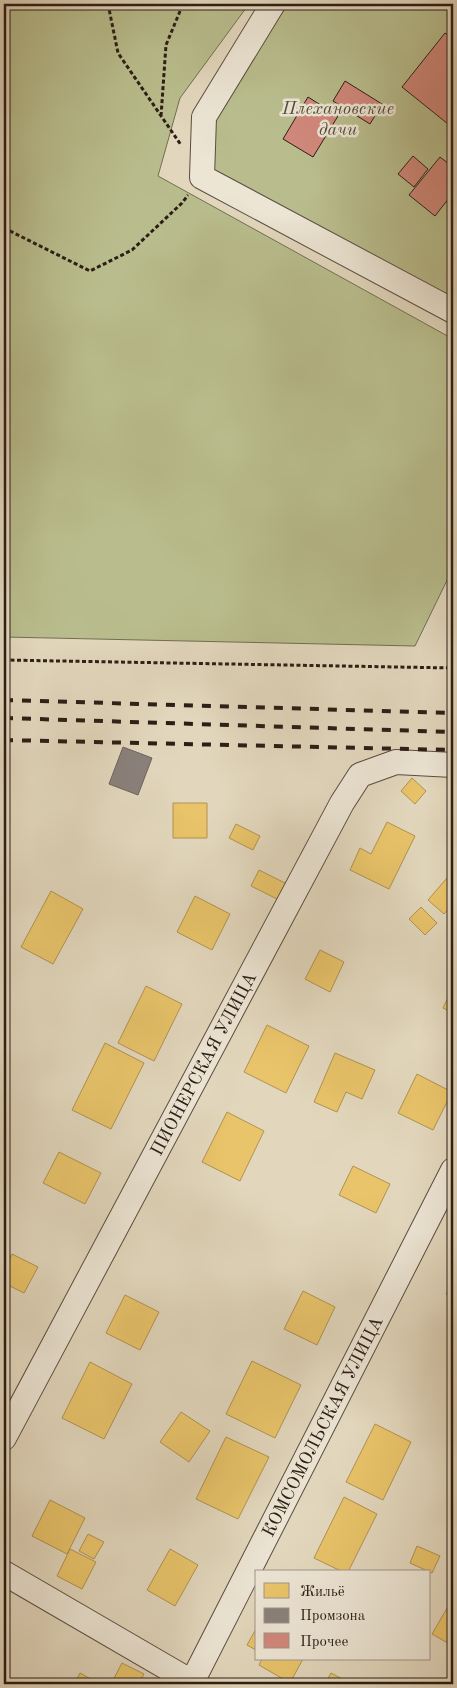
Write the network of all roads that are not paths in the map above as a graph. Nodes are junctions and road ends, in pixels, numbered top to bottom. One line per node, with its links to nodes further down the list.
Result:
1 (273, 4): 2 (street)
2 (453, 311)
3 (453, 765): 5 (street, ПИОНЕРСКАЯ УЛИЦА)
4 (453, 1170): 7 (street, КОМСОМОЛЬСКАЯ УЛИЦА)
5 (4, 1438)
6 (4, 1573): 7 (street)
7 (192, 1684)

